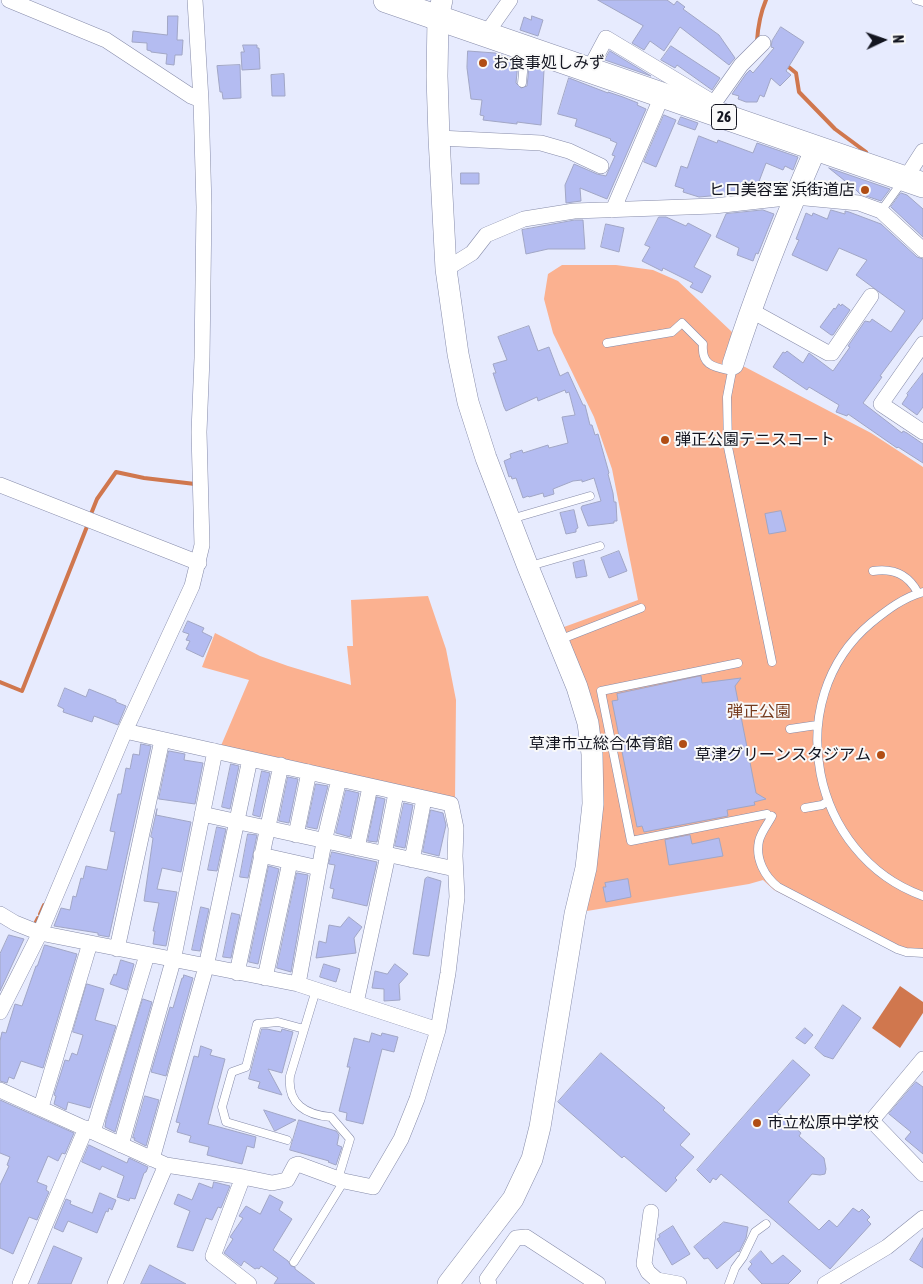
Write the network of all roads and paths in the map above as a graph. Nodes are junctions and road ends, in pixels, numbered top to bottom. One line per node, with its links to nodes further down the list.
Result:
1 (8, 0): 14 (street)
2 (195, 0): 14 (street)
3 (386, 0): 7 (main road, 26)
4 (510, 0): 8 (street)
5 (916, 0): 6 (lane)
6 (923, 2)
7 (440, 9): 8 (main road, 26); 16 (street)
8 (486, 34): 10 (main road, 26)
9 (763, 43): 15 (street)
10 (526, 49): 11 (main road, 26); 12 (lane)
11 (589, 70): 13 (main road, 26); 15 (street)
12 (522, 83)
13 (662, 96): 15 (main road, 26); 22 (street)
14 (202, 100): 36 (street)
15 (713, 108): 17 (main road, 26)
16 (439, 138): 19 (street); 25 (street)
17 (816, 148): 20 (main road, 26); 21 (street)
18 (923, 151): 20 (street)
19 (601, 166)
20 (914, 182): 23 (lane)
21 (794, 197): 22 (street); 23 (street); 27 (street)
22 (613, 210): 25 (street)
23 (881, 211): 24 (street)
24 (923, 250)
25 (446, 269): 34 (street)
26 (871, 296): 27 (street)
27 (750, 310): 30 (street)
28 (607, 343): 30 (lane)
29 (923, 344): 31 (street)
30 (733, 368): 42 (lane)
31 (923, 432)
32 (0, 485): 36 (street)
33 (590, 496): 34 (lane)
34 (510, 519): 37 (street)
35 (600, 546): 37 (lane)
36 (199, 563): 46 (street)
37 (528, 567): 41 (street)
38 (873, 571): 39 (lane)
39 (920, 592): 44 (lane)
40 (641, 608): 41 (lane)
41 (558, 641): 101 (street)
42 (772, 662)
43 (738, 663): 75 (lane)
44 (817, 725): 45 (lane); 56 (lane)
45 (790, 729)
46 (125, 731): 47 (street); 72 (street)
47 (162, 740): 48 (street); 74 (street)
48 (215, 752): 49 (street); 58 (street)
49 (250, 759): 50 (street); 59 (street)
50 (281, 765): 51 (street); 60 (street)
51 (309, 772): 52 (street); 61 (street)
52 (340, 779): 53 (street); 62 (street)
53 (370, 787): 54 (street); 63 (street)
54 (396, 792): 55 (street); 65 (street)
55 (424, 799): 66 (street); 69 (street)
56 (828, 800): 57 (lane); 70 (lane)
57 (805, 808)
58 (202, 814): 59 (street); 77 (street)
59 (236, 821): 60 (street); 78 (street)
60 (267, 829): 61 (street); 64 (street)
61 (296, 836): 62 (street)
62 (324, 842): 63 (street); 68 (street)
63 (357, 848): 65 (street)
64 (261, 854): 67 (street); 79 (street)
65 (386, 854): 66 (street); 83 (street)
66 (412, 860): 69 (street)
67 (290, 862): 68 (street); 80 (street)
68 (320, 868): 81 (street)
69 (455, 869): 86 (street)
70 (923, 896)
71 (0, 914): 72 (street)
72 (40, 933): 73 (street); 84 (street)
73 (90, 943): 74 (street); 89 (street)
74 (117, 949): 76 (street)
75 (923, 953)
76 (147, 955): 77 (street); 90 (street)
77 (173, 961): 78 (street); 92 (street)
78 (206, 967): 79 (street); 93 (street)
79 (237, 973): 80 (street)
80 (265, 978): 81 (street)
81 (298, 984): 82 (street)
82 (316, 990): 83 (street); 85 (lane)
83 (356, 1003): 86 (street)
84 (0, 1012)
85 (304, 1029): 91 (lane); 96 (lane)
86 (438, 1030): 96 (street)
87 (921, 1067): 94 (street)
88 (0, 1090): 89 (street)
89 (41, 1107): 90 (street)
90 (89, 1130): 92 (street); 102 (street)
91 (287, 1140)
92 (121, 1145): 93 (street)
93 (159, 1162): 95 (street); 103 (street)
94 (923, 1174)
95 (243, 1177): 96 (street); 104 (street)
96 (341, 1180): 100 (lane)
97 (651, 1212): 107 (street)
98 (923, 1218): 109 (street)
99 (766, 1224): 108 (lane)
100 (294, 1262)
101 (450, 1283)
102 (20, 1284)
103 (115, 1284)
104 (249, 1284)
105 (489, 1284): 106 (street)
106 (598, 1284)
107 (679, 1284)
108 (729, 1284)
109 (825, 1284)

